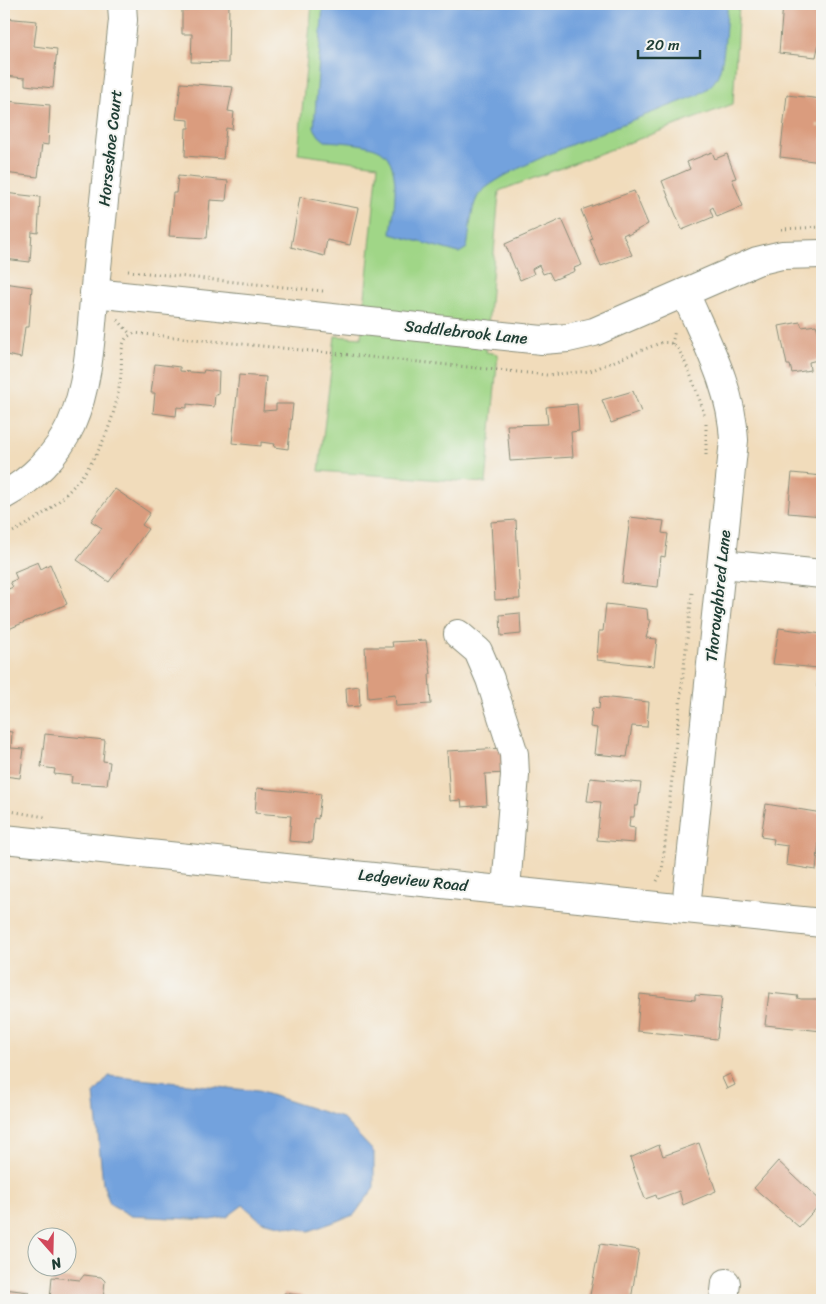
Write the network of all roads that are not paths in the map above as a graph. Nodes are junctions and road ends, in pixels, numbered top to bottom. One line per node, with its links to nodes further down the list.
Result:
1 (122, 4): 4 (street, Horseshoe Court)
2 (822, 254): 3 (street, Saddlebrook Lane)
3 (685, 292): 4 (street, Saddlebrook Lane); 6 (street, Thoroughbred Lane)
4 (94, 293): 5 (street, Horseshoe Court)
5 (4, 495)
6 (722, 564): 7 (street); 11 (street, Thoroughbred Lane)
7 (822, 574)
8 (458, 634): 10 (street)
9 (4, 839): 10 (street, Ledgeview Road)
10 (506, 889): 11 (street, Ledgeview Road)
11 (686, 908): 12 (street, Ledgeview Road)
12 (822, 923)

